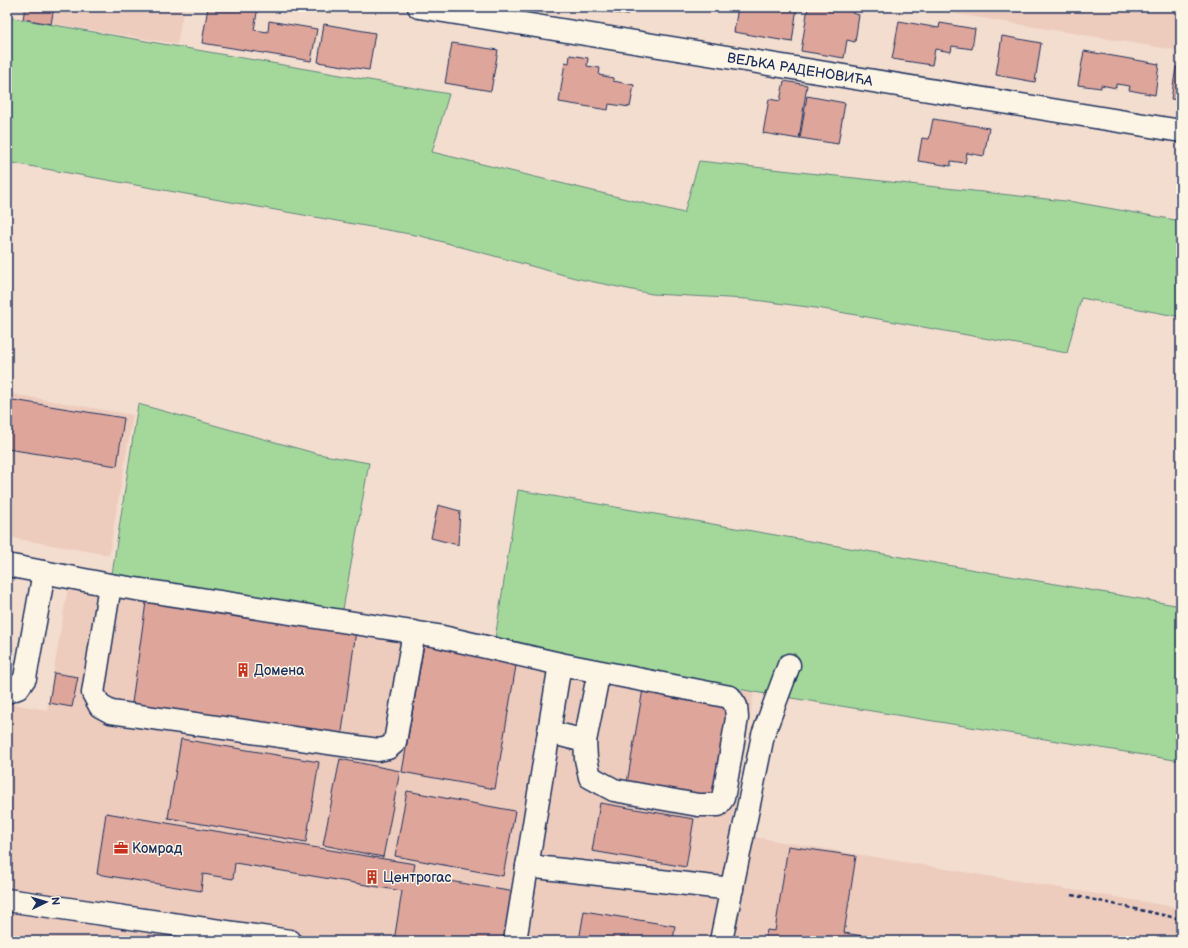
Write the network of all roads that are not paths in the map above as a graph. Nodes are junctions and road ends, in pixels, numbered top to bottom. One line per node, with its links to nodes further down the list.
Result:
1 (419, 7): 2 (street, ВЕЉКА РАДЕНОВИЋА)
2 (1181, 131)
3 (7, 565): 4 (street)
4 (44, 572): 5 (street); 10 (street)
5 (110, 585): 6 (street); 6 (street)
6 (414, 632): 7 (street)
7 (560, 664): 11 (street); 12 (street)
8 (789, 665): 14 (street)
9 (596, 686): 12 (street)
10 (7, 692)
11 (549, 732): 12 (street); 13 (street)
12 (585, 741)
13 (527, 866): 14 (street); 17 (street)
14 (732, 889): 18 (street)
15 (7, 900): 16 (street)
16 (290, 941)
17 (515, 941)
18 (721, 941)

